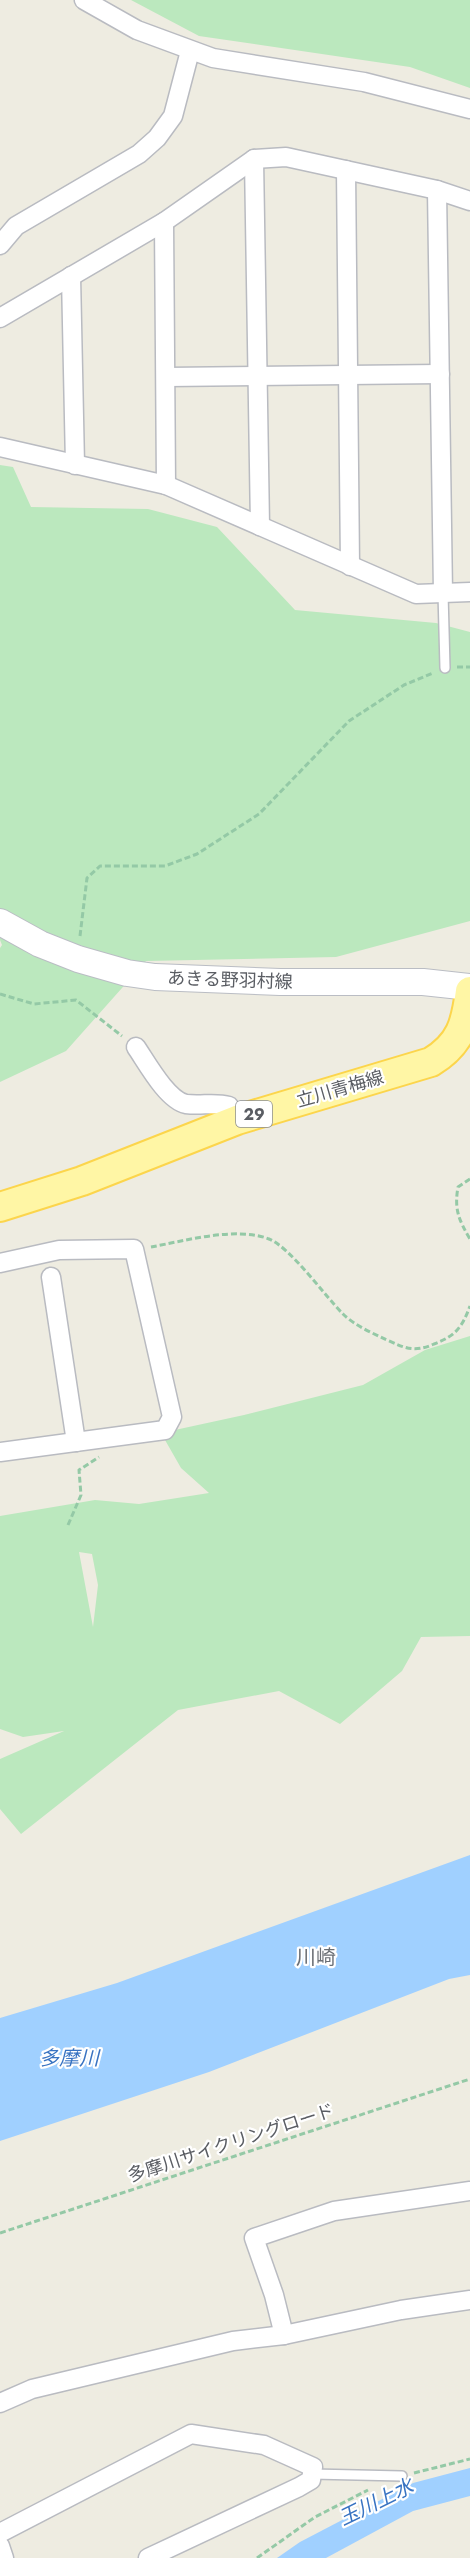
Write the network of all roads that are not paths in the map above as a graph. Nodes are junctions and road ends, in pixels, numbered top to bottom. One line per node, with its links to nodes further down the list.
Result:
1 (84, 0): 2 (street)
2 (190, 51): 3 (street); 8 (street)
3 (470, 109)
4 (255, 159): 5 (street); 9 (street); 15 (street)
5 (346, 170): 6 (street); 14 (street)
6 (438, 190): 7 (street); 13 (street)
7 (470, 201)
8 (8, 221): 10 (street)
9 (164, 222): 11 (street); 16 (street)
10 (0, 245)
11 (71, 276): 12 (street); 18 (street)
12 (0, 318)
13 (440, 374): 14 (street); 23 (street)
14 (348, 375): 15 (street); 21 (street)
15 (258, 376): 16 (street); 20 (street)
16 (167, 377): 19 (street)
17 (0, 447): 18 (street)
18 (75, 465): 19 (street)
19 (166, 485): 20 (street)
20 (260, 526): 21 (street)
21 (350, 566): 23 (street)
22 (470, 592): 23 (street)
23 (443, 593): 24 (lane)
24 (445, 668)
25 (0, 922): 26 (main road, あきる野羽村線)
26 (470, 989): 28 (main road, 立川青梅線 / 29)
27 (136, 1047): 28 (street)
28 (237, 1120): 29 (main road, 立川青梅線 / 29)
29 (0, 1207)
30 (0, 1263): 32 (street)
31 (51, 1277): 32 (street)
32 (76, 1442): 33 (street)
33 (0, 1452)
34 (470, 2191): 36 (street)
35 (470, 2300): 36 (street)
36 (284, 2335): 37 (street)
37 (0, 2403)
38 (312, 2474): 39 (lane); 40 (street); 43 (street)
39 (402, 2476)
40 (0, 2533)
41 (0, 2546): 42 (street)
42 (4, 2558)
43 (148, 2558)

